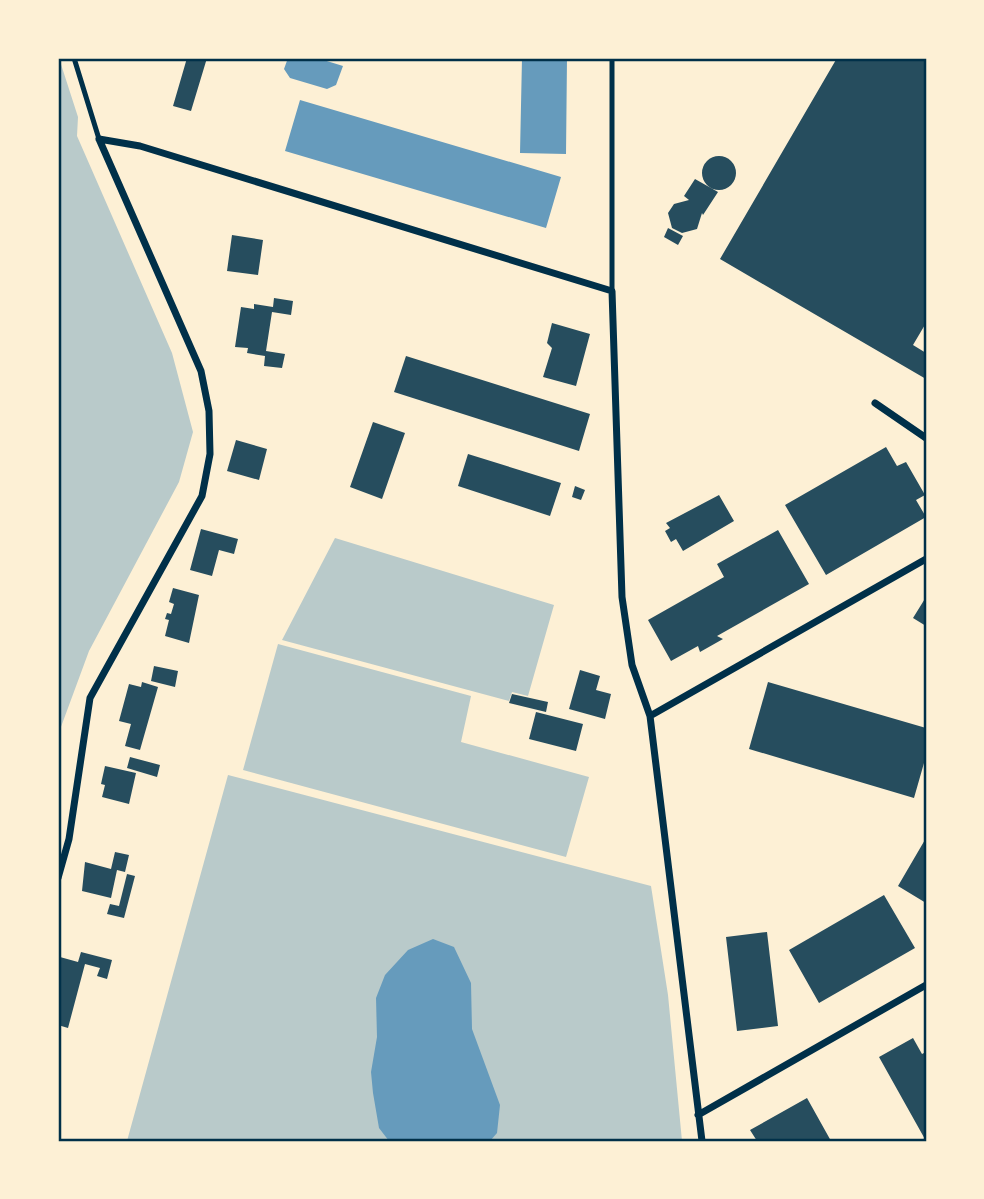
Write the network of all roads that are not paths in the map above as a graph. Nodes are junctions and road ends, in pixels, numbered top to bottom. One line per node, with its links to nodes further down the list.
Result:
1 (74, 58): 3 (lane)
2 (612, 58): 4 (lane)
3 (99, 139): 4 (street); 9 (street)
4 (612, 291): 8 (street)
5 (875, 403): 6 (street)
6 (926, 439)
7 (926, 559): 8 (street)
8 (650, 716): 11 (street)
9 (58, 878)
10 (926, 985): 11 (street)
11 (698, 1115): 12 (street)
12 (702, 1141)

